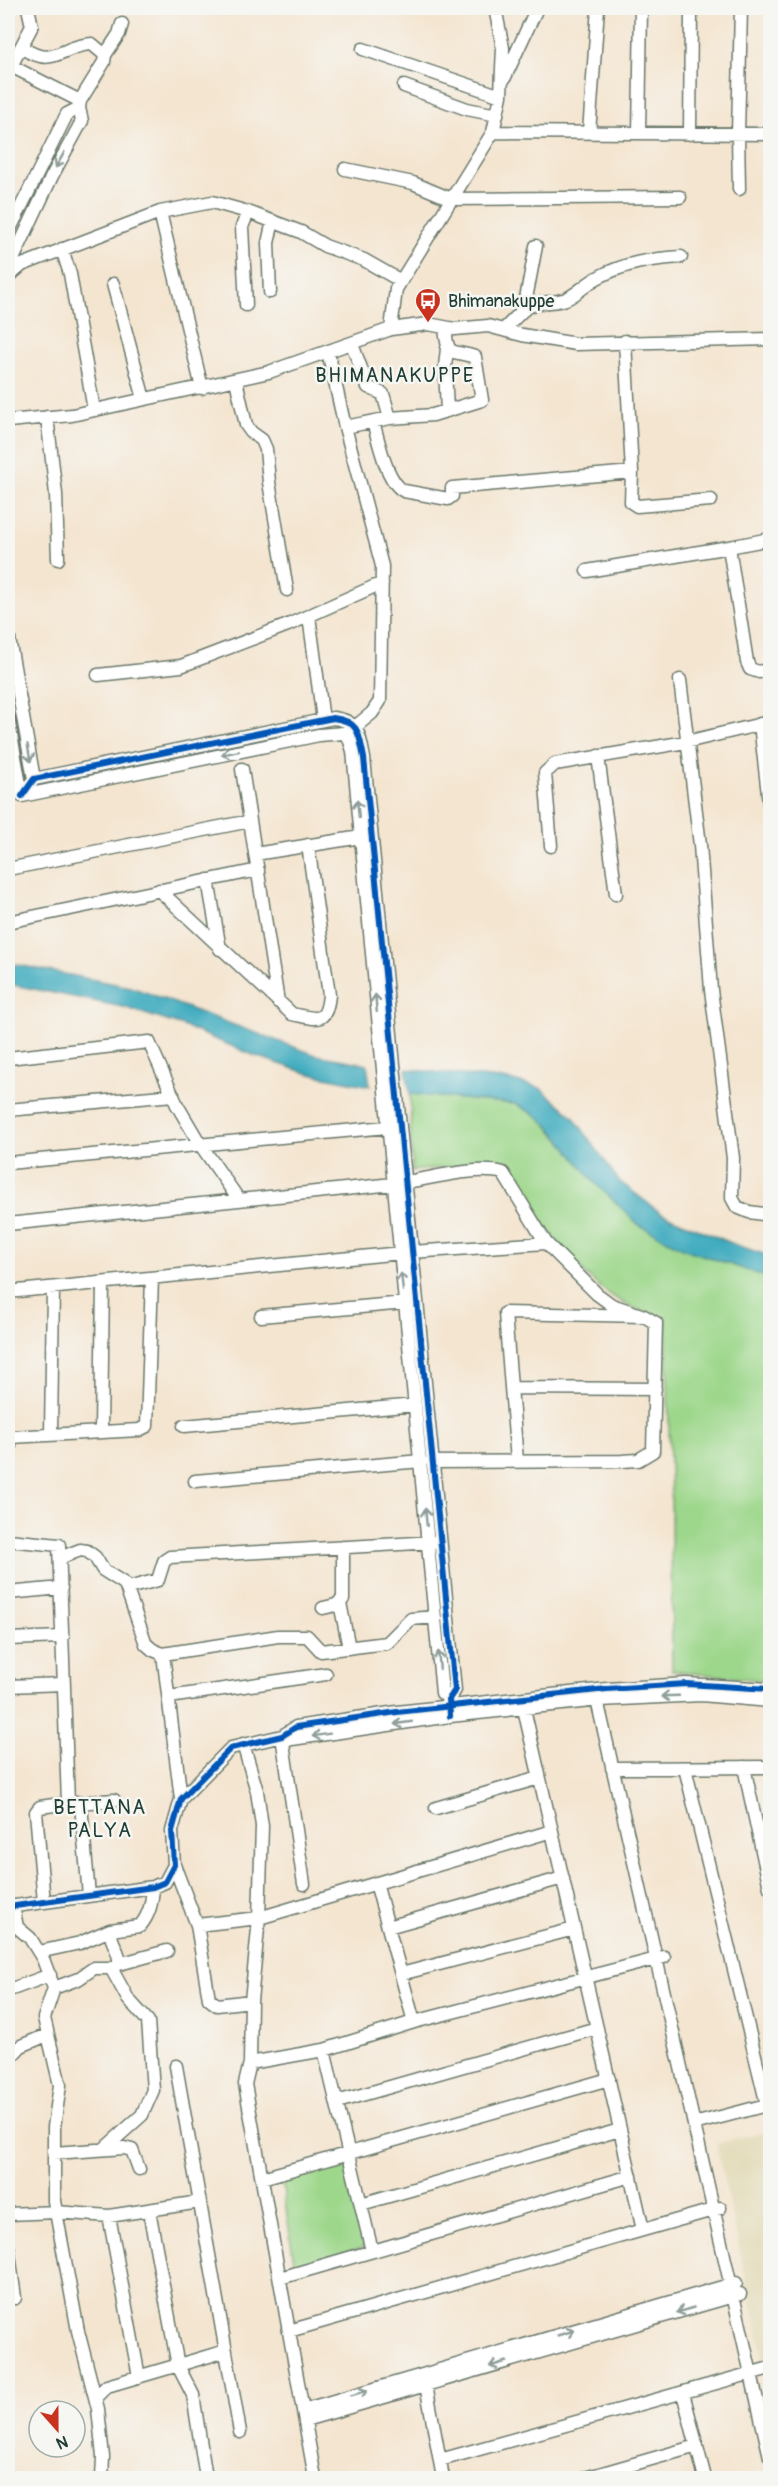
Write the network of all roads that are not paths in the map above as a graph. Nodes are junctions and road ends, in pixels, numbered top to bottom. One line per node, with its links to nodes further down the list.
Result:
1 (28, 8): 9 (street)
2 (495, 8): 14 (street)
3 (537, 8): 14 (street)
4 (598, 8): 18 (street)
5 (641, 8): 19 (street)
6 (691, 8): 20 (street)
7 (741, 8): 21 (street)
8 (122, 24): 11 (street)
9 (21, 47): 11 (street); 12 (street)
10 (363, 50): 14 (street)
11 (105, 56): 15 (street)
12 (9, 67): 15 (street)
13 (404, 86): 16 (street)
14 (501, 91): 16 (street)
15 (79, 104): 30 (street); 34 (street, one-way to 34)
16 (497, 115): 17 (street)
17 (492, 132): 18 (street); 26 (street)
18 (589, 133): 19 (street)
19 (639, 134): 20 (street)
20 (690, 134): 21 (street)
21 (738, 134): 22 (street); 24 (street)
22 (771, 134)
23 (345, 169): 26 (street)
24 (739, 189)
25 (680, 197): 26 (street)
26 (452, 199): 36 (street)
27 (160, 212): 28 (street); 32 (street); 50 (street)
28 (248, 212): 29 (street); 39 (street)
29 (273, 221): 36 (street); 38 (street)
30 (8, 233)
31 (536, 246): 40 (street)
32 (62, 249): 35 (street); 52 (street)
33 (681, 257): 40 (street)
34 (8, 270)
35 (8, 277)
36 (401, 280): 42 (street)
37 (113, 284): 51 (street)
38 (270, 292)
39 (246, 305)
40 (524, 309): 43 (street)
41 (445, 328): 42 (street); 43 (street); 47 (street)
42 (391, 329): 46 (street)
43 (503, 330): 45 (street)
44 (771, 339): 45 (street)
45 (625, 341): 59 (street)
46 (352, 344): 48 (street); 55 (street)
47 (447, 348): 53 (street); 53 (street)
48 (328, 351): 49 (street); 58 (street)
49 (236, 380): 50 (street); 66 (street)
50 (201, 388): 51 (street)
51 (144, 399): 52 (street)
52 (94, 410): 54 (street)
53 (447, 411): 55 (street)
54 (47, 417): 56 (street); 63 (street)
55 (390, 418): 57 (street)
56 (8, 421)
57 (374, 422): 58 (street); 59 (street)
58 (345, 427): 65 (street)
59 (632, 472): 60 (street)
60 (711, 500)
61 (771, 539): 62 (street)
62 (729, 547): 64 (street); 69 (street)
63 (58, 558)
64 (587, 572)
65 (382, 583): 67 (street); 75 (street)
66 (287, 590)
67 (309, 616): 70 (street); 73 (street)
68 (8, 633): 79 (street, one-way to 79)
69 (771, 669)
70 (98, 675)
71 (680, 680): 76 (street)
72 (8, 718): 80 (street)
73 (323, 720): 75 (street); 79 (street)
74 (765, 723): 76 (street); 81 (street)
75 (351, 731): 80 (street, one-way to 80); 83 (street, one-way to 75); 101 (street)
76 (686, 742): 77 (street); 103 (street)
77 (598, 756): 85 (street); 91 (street)
78 (242, 769): 82 (street)
79 (34, 779): 80 (street)
80 (22, 796)
81 (771, 812)
82 (250, 821): 86 (street); 87 (street)
83 (361, 837): 84 (street); 98 (street, one-way to 83)
84 (308, 845): 86 (street); 94 (street)
85 (551, 846)
86 (255, 854): 88 (street)
87 (8, 869)
88 (258, 870): 89 (street); 94 (street)
89 (208, 880): 90 (street); 93 (street)
90 (159, 890): 92 (street); 93 (street)
91 (616, 894)
92 (8, 921)
93 (220, 949): 94 (street)
94 (279, 1002)
95 (8, 1058): 96 (street)
96 (173, 1095): 97 (street); 99 (street)
97 (8, 1110)
98 (387, 1127): 99 (street); 101 (street)
99 (200, 1144): 100 (street); 102 (street)
100 (8, 1163)
101 (399, 1183): 102 (street); 105 (street); 106 (street)
102 (239, 1200): 104 (street)
103 (771, 1215)
104 (8, 1224)
105 (546, 1243): 106 (street); 113 (street)
106 (405, 1252): 107 (street); 111 (street, one-way to 106); 123 (street)
107 (152, 1278): 108 (street); 118 (street)
108 (103, 1283): 109 (street); 118 (street)
109 (53, 1289): 110 (street); 119 (street)
110 (8, 1292)
111 (405, 1303): 112 (street); 116 (street)
112 (261, 1316)
113 (644, 1316): 114 (street); 115 (street)
114 (512, 1388): 115 (street); 122 (street)
115 (655, 1389): 122 (street)
116 (415, 1405): 117 (street); 123 (street)
117 (184, 1426)
118 (101, 1431): 119 (street)
119 (51, 1434): 120 (street)
120 (9, 1436): 121 (street)
121 (8, 1460)
122 (517, 1461): 123 (street)
123 (426, 1462): 124 (street); 126 (street)
124 (195, 1481)
125 (8, 1540): 128 (street)
126 (433, 1542): 127 (street); 134 (street); 146 (street)
127 (343, 1547): 130 (street); 132 (street)
128 (60, 1558): 129 (street); 130 (street)
129 (61, 1588): 131 (street); 135 (street)
130 (128, 1588): 138 (street)
131 (8, 1593)
132 (340, 1603): 133 (street); 137 (street)
133 (323, 1608)
134 (435, 1617): 137 (street); 146 (street, one-way to 134)
135 (63, 1636): 136 (street); 140 (street)
136 (8, 1639)
137 (349, 1648): 138 (street)
138 (163, 1654): 143 (street)
139 (326, 1674): 143 (street)
140 (64, 1684): 141 (street); 157 (street)
141 (8, 1686)
142 (771, 1689): 146 (street)
143 (169, 1697): 155 (street)
144 (601, 1700): 145 (street, one-way to 144); 147 (street); 152 (street)
145 (771, 1701)
146 (450, 1707): 147 (street); 148 (street)
147 (524, 1709): 154 (street)
148 (282, 1736): 149 (street); 163 (street)
149 (243, 1744): 155 (street); 169 (street)
150 (744, 1767): 151 (street); 153 (street); 165 (street)
151 (771, 1767)
152 (616, 1768): 153 (street); 176 (street)
153 (685, 1768): 193 (street)
154 (540, 1778): 158 (street); 159 (street)
155 (181, 1799): 160 (street)
156 (114, 1800): 157 (street)
157 (74, 1803): 166 (street); 167 (street)
158 (436, 1808)
159 (552, 1831): 161 (street); 162 (street)
160 (174, 1864): 164 (street); 170 (street)
161 (563, 1878): 171 (street); 172 (street)
162 (376, 1883): 169 (street); 171 (street)
163 (304, 1884)
164 (153, 1887): 166 (street); 173 (street)
165 (771, 1888)
166 (88, 1896): 167 (street)
167 (44, 1902): 168 (street)
168 (10, 1906): 175 (street)
169 (259, 1918): 170 (street); 183 (street)
170 (197, 1925): 183 (street)
171 (388, 1927): 178 (street)
172 (574, 1929): 178 (street); 180 (street)
173 (110, 1930): 175 (street); 177 (street)
174 (167, 1951): 177 (street)
175 (39, 1952): 179 (street)
176 (660, 1958): 180 (street); 194 (street)
177 (115, 1966): 181 (street); 196 (street)
178 (401, 1974): 184 (street)
179 (50, 1975): 181 (street); 182 (street)
180 (585, 1978): 184 (street); 185 (street)
181 (54, 1988): 186 (street)
182 (12, 1989)
183 (251, 2001): 189 (street)
184 (414, 2022): 187 (street)
185 (597, 2028): 191 (street); 192 (street)
186 (47, 2035): 188 (street); 197 (street)
187 (324, 2050): 189 (street); 192 (street)
188 (8, 2060)
189 (250, 2063): 200 (street); 200 (street)
190 (176, 2066): 202 (street)
191 (609, 2079): 195 (street); 198 (street)
192 (336, 2102): 198 (street)
193 (769, 2104): 194 (street)
194 (698, 2123): 204 (street)
195 (620, 2130): 201 (street); 203 (street)
196 (104, 2149): 197 (street); 199 (street)
197 (54, 2153): 206 (street)
198 (349, 2154): 200 (street); 203 (street)
199 (140, 2169)
200 (266, 2176): 212 (street)
201 (631, 2176): 209 (street); 211 (street)
202 (200, 2202): 205 (street); 216 (street)
203 (361, 2204): 211 (street)
204 (718, 2209): 209 (street); 213 (street)
205 (149, 2210): 208 (street); 217 (street)
206 (56, 2212): 207 (street); 208 (street); 222 (street)
207 (8, 2214)
208 (109, 2216): 219 (street)
209 (644, 2230): 215 (street)
210 (8, 2246): 214 (street)
211 (372, 2251): 212 (street)
212 (283, 2277): 215 (street)
213 (736, 2289): 218 (street); 220 (street)
214 (15, 2298)
215 (293, 2330): 223 (street)
216 (225, 2351): 217 (street); 225 (street)
217 (178, 2366): 219 (street); 230 (street)
218 (760, 2371): 221 (street); 224 (street)
219 (139, 2377): 222 (street)
220 (425, 2380): 223 (street); 228 (street)
221 (683, 2392): 226 (street); 228 (street)
222 (96, 2397): 229 (street)
223 (307, 2414): 231 (street); 232 (street)
224 (769, 2427): 227 (street)
225 (240, 2432)
226 (697, 2446): 234 (street); 235 (street)
227 (771, 2457)
228 (440, 2460): 233 (street)
229 (102, 2478)
230 (206, 2478)
231 (315, 2478)
232 (323, 2478)
233 (443, 2478)
234 (585, 2478)
235 (705, 2478)

